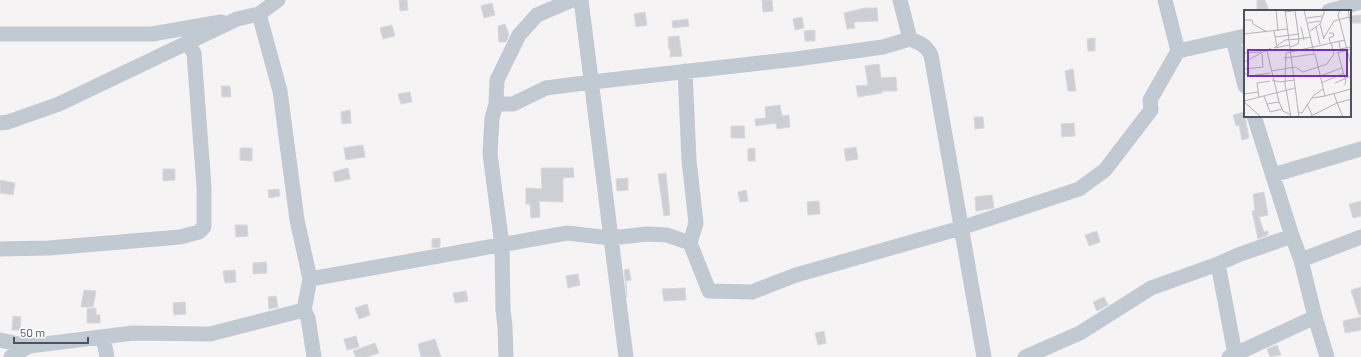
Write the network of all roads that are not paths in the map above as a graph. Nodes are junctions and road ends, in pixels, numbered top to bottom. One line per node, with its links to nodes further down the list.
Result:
1 (278, 0): 8 (street)
2 (572, 0): 18 (street)
3 (581, 0): 17 (street)
4 (900, 0): 12 (street)
5 (1165, 0): 14 (street)
6 (1361, 2): 7 (street)
7 (1333, 10)
8 (259, 14): 9 (street); 32 (street)
9 (237, 19): 10 (street); 13 (street)
10 (0, 34)
11 (1239, 37): 14 (street); 16 (street)
12 (910, 39): 15 (street); 23 (street)
13 (188, 43): 20 (street); 29 (street)
14 (1178, 51): 23 (street)
15 (685, 72): 17 (street); 27 (street)
16 (1244, 78)
17 (592, 82): 18 (street); 25 (street)
18 (496, 104): 28 (street)
19 (1254, 117): 22 (street)
20 (0, 123)
21 (1361, 149): 22 (street)
22 (1273, 176): 24 (street)
23 (961, 228): 27 (street); 44 (street)
24 (1292, 236): 30 (street); 31 (street)
25 (611, 238): 27 (street); 28 (street); 43 (street)
26 (1360, 241): 30 (street)
27 (690, 243)
28 (502, 245): 32 (street); 42 (street)
29 (0, 249)
30 (1301, 260): 34 (street)
31 (1218, 264): 38 (street); 45 (street)
32 (310, 279): 33 (street)
33 (304, 310): 35 (street); 41 (street)
34 (1315, 317): 38 (street); 46 (street)
35 (102, 337): 37 (street); 40 (street)
36 (0, 340): 37 (street)
37 (29, 346): 39 (street)
38 (1232, 356)
39 (11, 357)
40 (107, 357)
41 (314, 357)
42 (506, 357)
43 (626, 357)
44 (984, 357)
45 (1025, 357)
46 (1327, 357)

